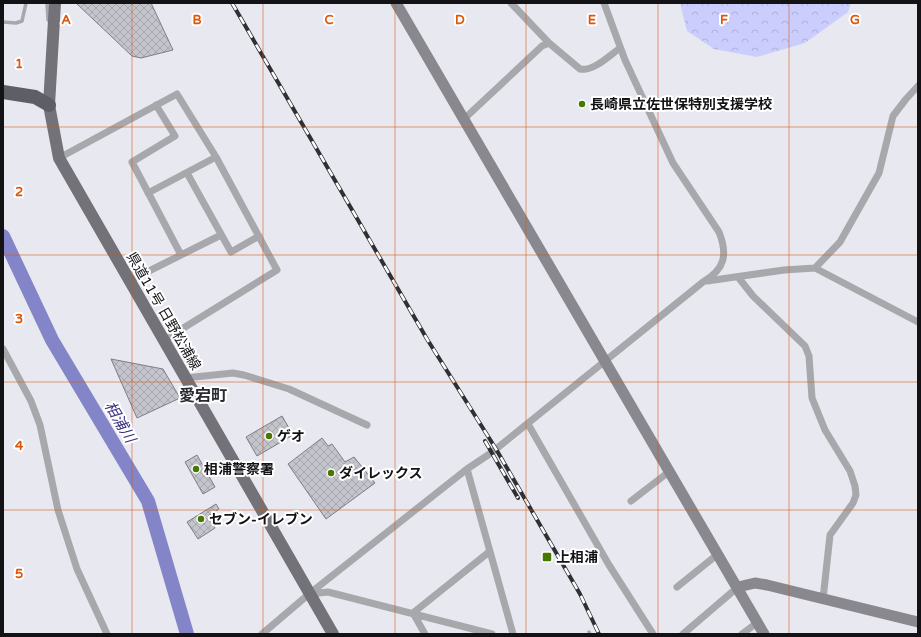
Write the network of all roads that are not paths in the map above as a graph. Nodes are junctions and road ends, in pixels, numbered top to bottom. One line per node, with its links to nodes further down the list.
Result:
1 (26, 3): 8 (lane)
2 (48, 3): 7 (lane)
3 (55, 3): 7 (main road, 県道11号 日野松浦線)
4 (396, 3): 16 (street)
5 (511, 3): 9 (street)
6 (604, 3): 10 (street)
7 (53, 21): 14 (main road, 県道11号 日野松浦線)
8 (3, 22)
9 (549, 43): 10 (street); 16 (street)
10 (620, 48): 27 (street)
11 (918, 86): 24 (street)
12 (3, 92): 14 (highway)
13 (3, 100): 14 (highway)
14 (49, 104): 18 (main road, 県道11号 日野松浦線)
15 (156, 105): 17 (street); 18 (street); 20 (street)
16 (464, 119): 31 (street)
17 (216, 157): 19 (street); 22 (street)
18 (58, 158): 26 (main road, 県道11号 日野松浦線)
19 (187, 173): 20 (street); 21 (street)
20 (148, 193): 23 (street)
21 (221, 235): 22 (street); 23 (street)
22 (259, 236): 29 (street)
23 (181, 255): 26 (street)
24 (815, 268): 25 (street); 28 (street)
25 (738, 277): 27 (street); 43 (street)
26 (129, 281): 29 (main road, 県道11号 日野松浦線)
27 (703, 282): 31 (street)
28 (918, 322)
29 (164, 340): 32 (main road, 県道11号 日野松浦線)
30 (3, 349): 47 (street)
31 (605, 361): 33 (street); 36 (street)
32 (185, 378): 34 (street); 42 (main road, 県道11号 日野松浦線)
33 (528, 424): 35 (street); 53 (street)
34 (367, 425)
35 (468, 469): 38 (street); 42 (street)
36 (670, 471): 37 (street); 39 (street)
37 (631, 501)
38 (489, 552): 44 (street); 52 (street)
39 (718, 554): 40 (street); 41 (street)
40 (677, 587)
41 (738, 587): 43 (street); 45 (street); 54 (street)
42 (309, 594): 44 (street); 48 (street); 49 (main road, 県道11号 日野松浦線)
43 (823, 599): 46 (street)
44 (413, 613): 50 (street); 51 (street)
45 (758, 622): 55 (street); 56 (street)
46 (918, 622)
47 (106, 634)
48 (262, 634)
49 (333, 634)
50 (425, 634)
51 (492, 634)
52 (513, 634)
53 (653, 634)
54 (683, 634)
55 (742, 634)
56 (764, 634)

